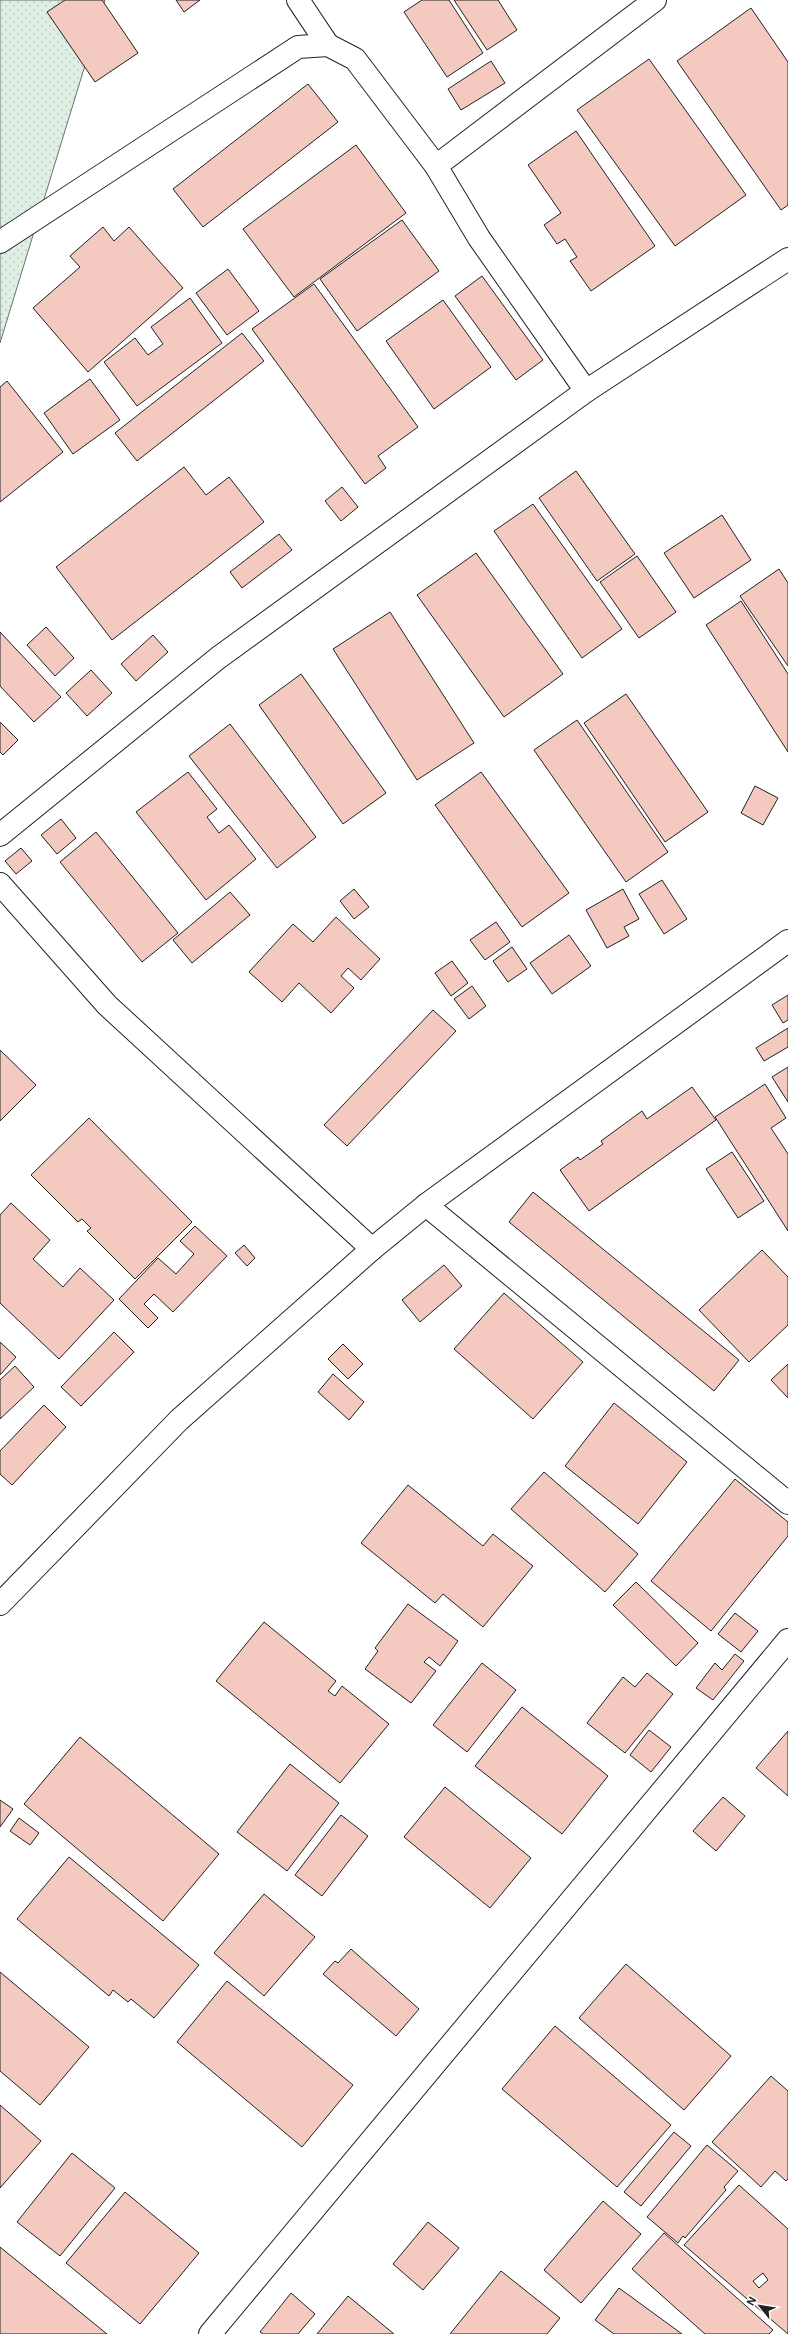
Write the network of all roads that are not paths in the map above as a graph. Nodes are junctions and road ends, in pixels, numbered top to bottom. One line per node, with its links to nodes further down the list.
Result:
1 (298, 0): 3 (street)
2 (655, 0): 4 (street)
3 (328, 45): 4 (street); 5 (street)
4 (436, 166): 7 (street)
5 (0, 242)
6 (788, 259): 7 (street)
7 (586, 391): 8 (street)
8 (0, 836)
9 (0, 884): 12 (street)
10 (788, 941): 11 (street)
11 (426, 1205): 12 (street); 13 (street)
12 (372, 1249): 14 (street)
13 (788, 1503)
14 (0, 1604)
15 (788, 1640): 16 (street)
16 (210, 2334)

